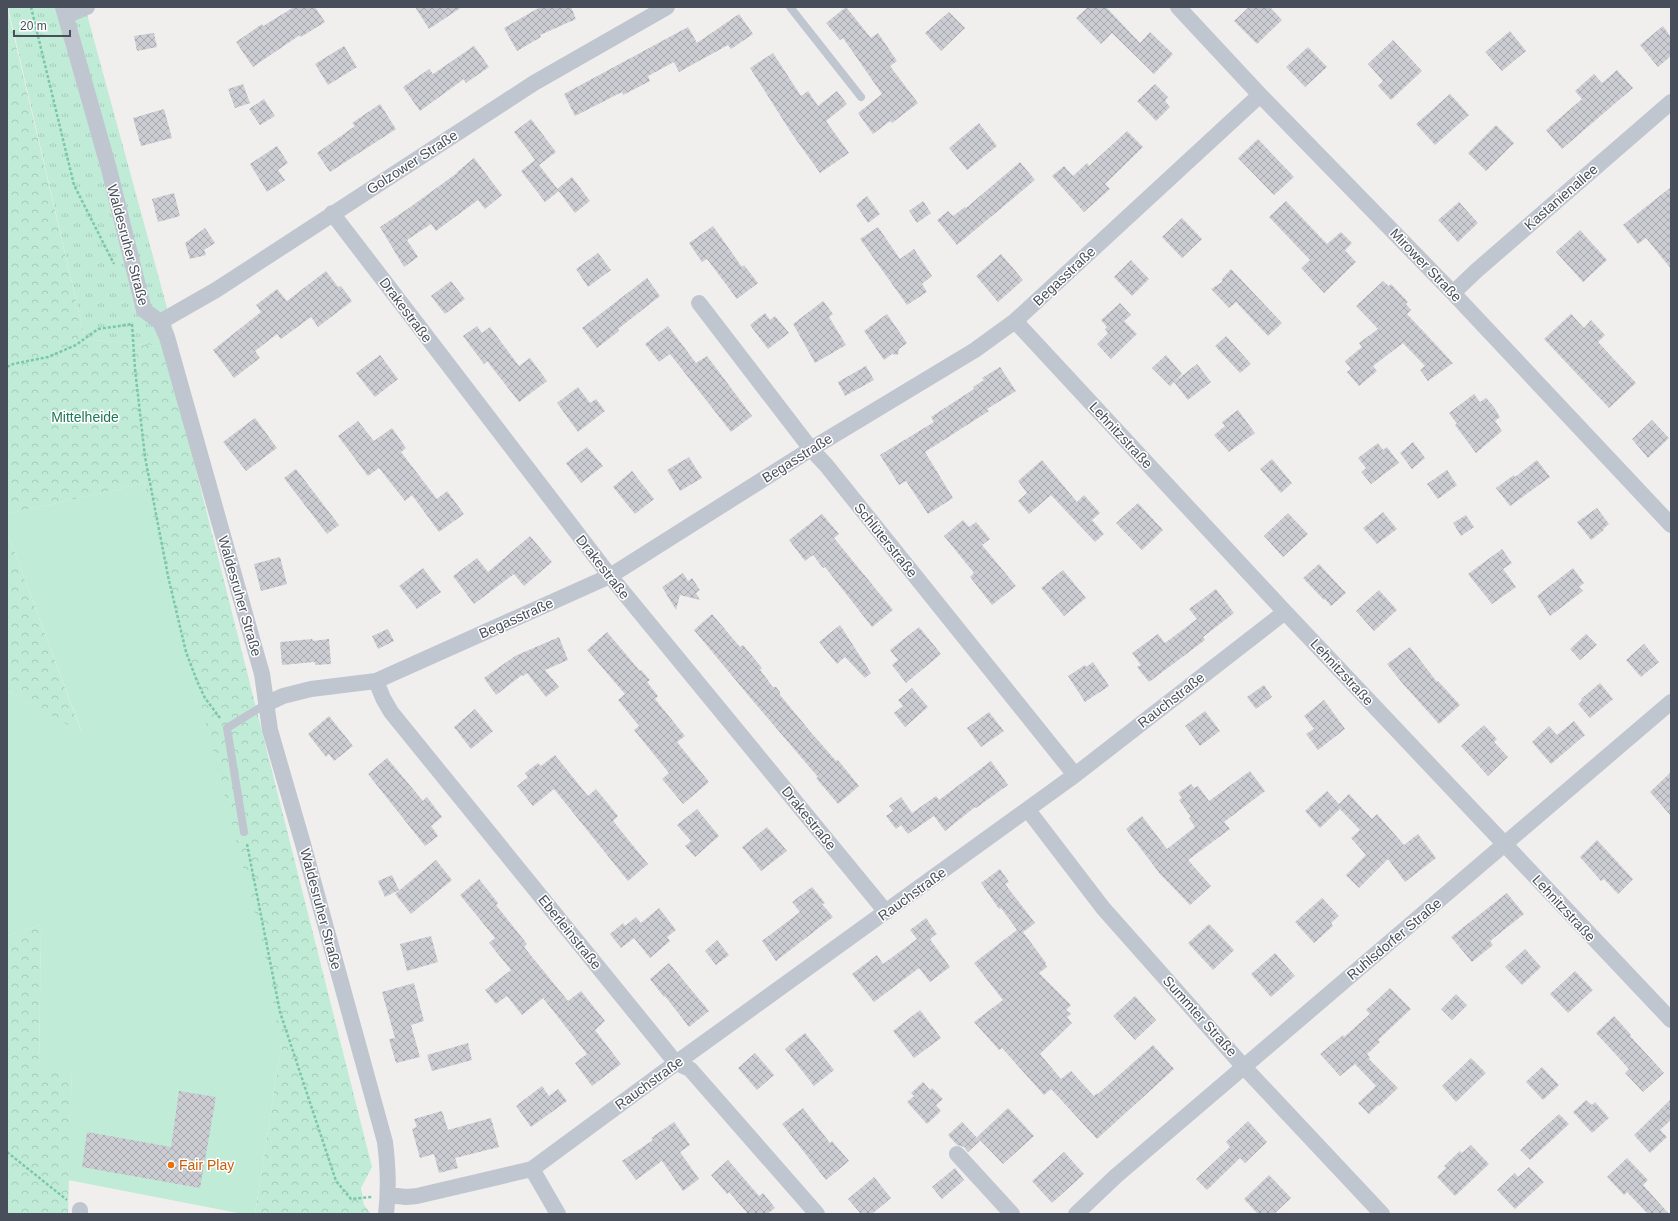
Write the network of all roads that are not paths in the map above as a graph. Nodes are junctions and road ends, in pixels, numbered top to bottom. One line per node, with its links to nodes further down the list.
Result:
1 (87, 7): 5 (street)
2 (667, 7): 9 (street, Golzower Straße)
3 (790, 7): 7 (lane)
4 (1178, 7): 6 (street, Mirower Straße)
5 (64, 11): 13 (street, Waldesruher Straße)
6 (1260, 95): 10 (street, Mirower Straße); 12 (street, Begasstraße)
7 (861, 97)
8 (1671, 102): 10 (street, Kastanienallee)
9 (332, 213): 13 (street, Golzower Straße); 16 (street, Drakestraße)
10 (1453, 293): 15 (street, Mirower Straße)
11 (699, 303): 14 (street, Schlüterstraße)
12 (1015, 321): 14 (street, Begasstraße); 17 (street, Lehnitzstraße)
13 (160, 322): 20 (street, Waldesruher Straße)
14 (811, 449): 16 (street, Begasstraße); 21 (street, Schlüterstraße)
15 (1671, 525)
16 (610, 576): 18 (street, Begasstraße); 25 (street, Drakestraße)
17 (1285, 612): 21 (street, Rauchstraße); 24 (street, Lehnitzstraße)
18 (376, 680): 20 (street, Begasstraße); 27 (street, Eberleinstraße)
19 (1671, 702): 24 (street, Ruhlsdorfer Straße)
20 (266, 704): 23 (lane); 31 (street, Waldesruher Straße)
21 (1075, 775): 22 (street, Rauchstraße)
22 (1028, 810): 25 (street, Rauchstraße); 28 (street, Summter Straße)
23 (244, 832)
24 (1505, 845): 26 (street, Lehnitzstraße); 28 (street, Ruhlsdorfer Straße)
25 (886, 912): 27 (street, Rauchstraße)
26 (1671, 1020)
27 (676, 1063): 30 (street, Rauchstraße); 34 (street, Eberleinstraße)
28 (1244, 1067): 36 (street, Ruhlsdorfer Straße); 37 (street, Summter Straße)
29 (957, 1154): 35 (street)
30 (532, 1169): 31 (street, Rauchstraße); 33 (street)
31 (388, 1195): 32 (street, Waldesruher Straße)
32 (386, 1214)
33 (558, 1214)
34 (817, 1214)
35 (1012, 1214)
36 (1076, 1214)
37 (1382, 1214)

